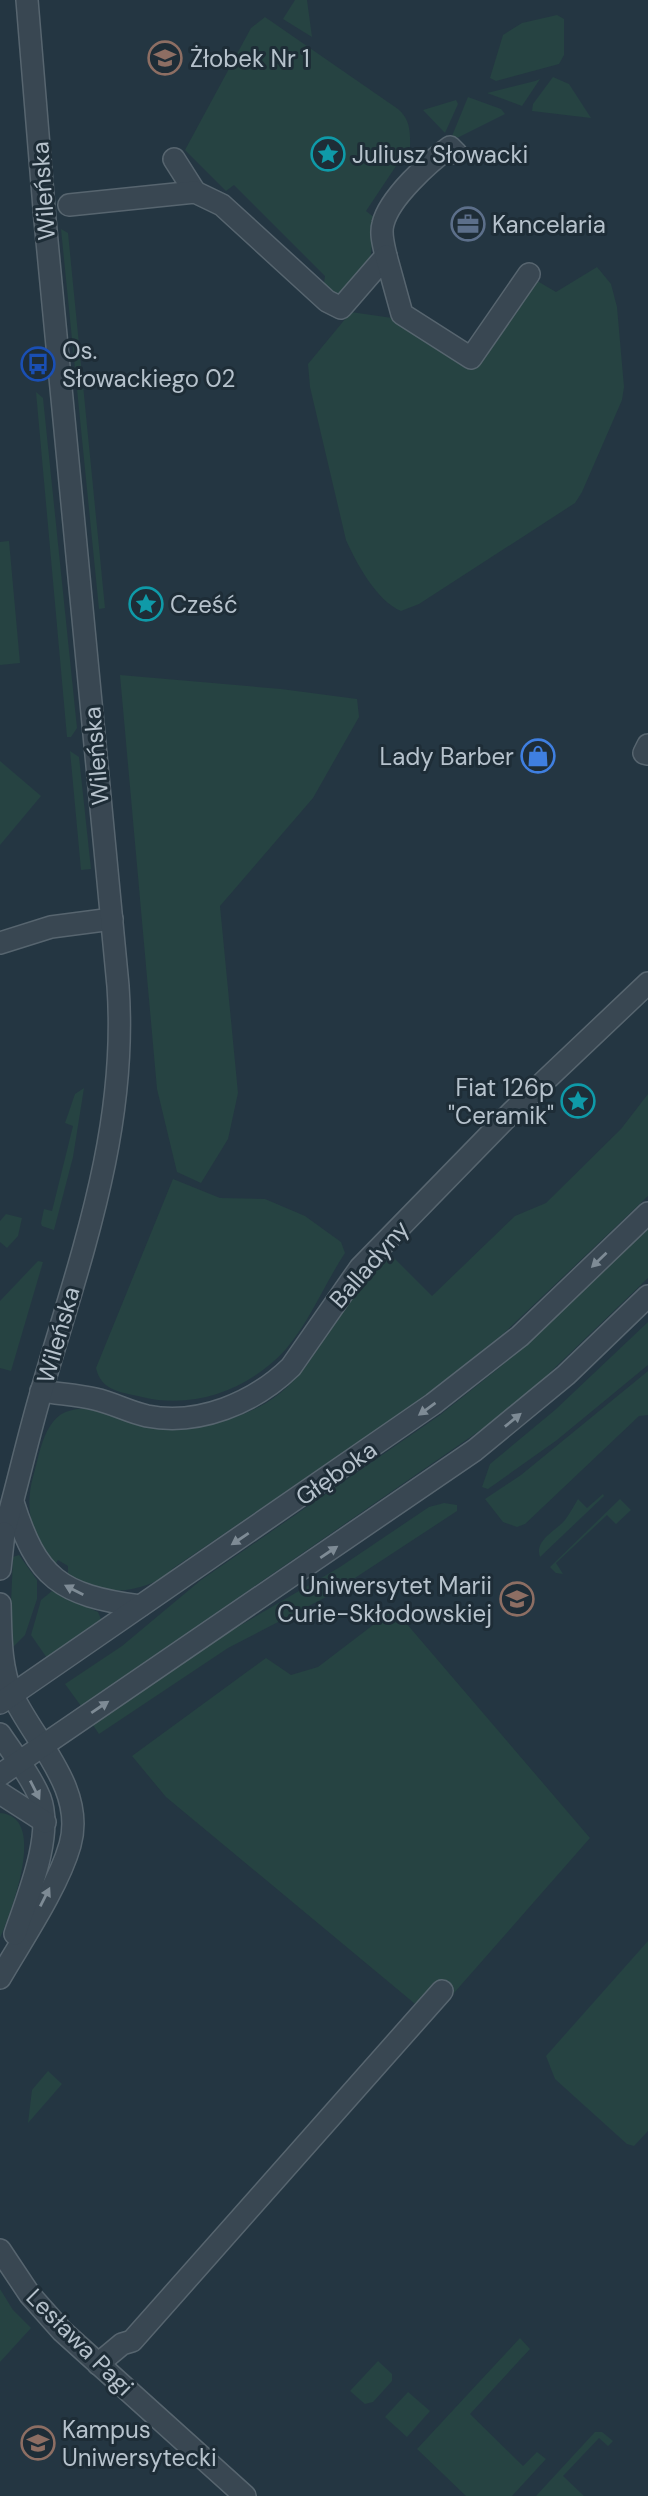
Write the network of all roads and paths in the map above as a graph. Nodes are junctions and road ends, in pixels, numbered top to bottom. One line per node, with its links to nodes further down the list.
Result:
1 (27, 0): 10 (street, Wileńska)
2 (456, 153): 6 (street)
3 (174, 159): 4 (street)
4 (195, 192): 5 (street); 6 (street)
5 (69, 205)
6 (386, 256): 7 (street)
7 (529, 274)
8 (648, 745): 9 (street)
9 (648, 754)
10 (112, 919): 11 (street); 15 (street, Wileńska)
11 (0, 943)
12 (648, 983): 15 (street, Balladyny)
13 (648, 1213): 20 (street, Głęboka, one-way to 20)
14 (648, 1296): 23 (street, one-way to 14)
15 (41, 1391): 16 (street, Wileńska)
16 (12, 1500): 17 (street, Wileńska); 20 (street, one-way to 16)
17 (2, 1539): 18 (street, Wileńska)
18 (0, 1569)
19 (0, 1604): 21 (street)
20 (140, 1606): 21 (street, Głęboka)
21 (6, 1699): 23 (street); 24 (street)
22 (0, 1734): 24 (street)
23 (43, 1745): 24 (street); 28 (street, one-way to 23)
24 (19, 1762): 25 (street); 27 (street, one-way to 27)
25 (0, 1774)
26 (0, 1793): 27 (street)
27 (45, 1822): 28 (street)
28 (0, 1977)
29 (442, 1991): 31 (street)
30 (0, 2250): 31 (street, Lesława Pagi)
31 (98, 2364): 32 (street, Lesława Pagi)
32 (238, 2490)

